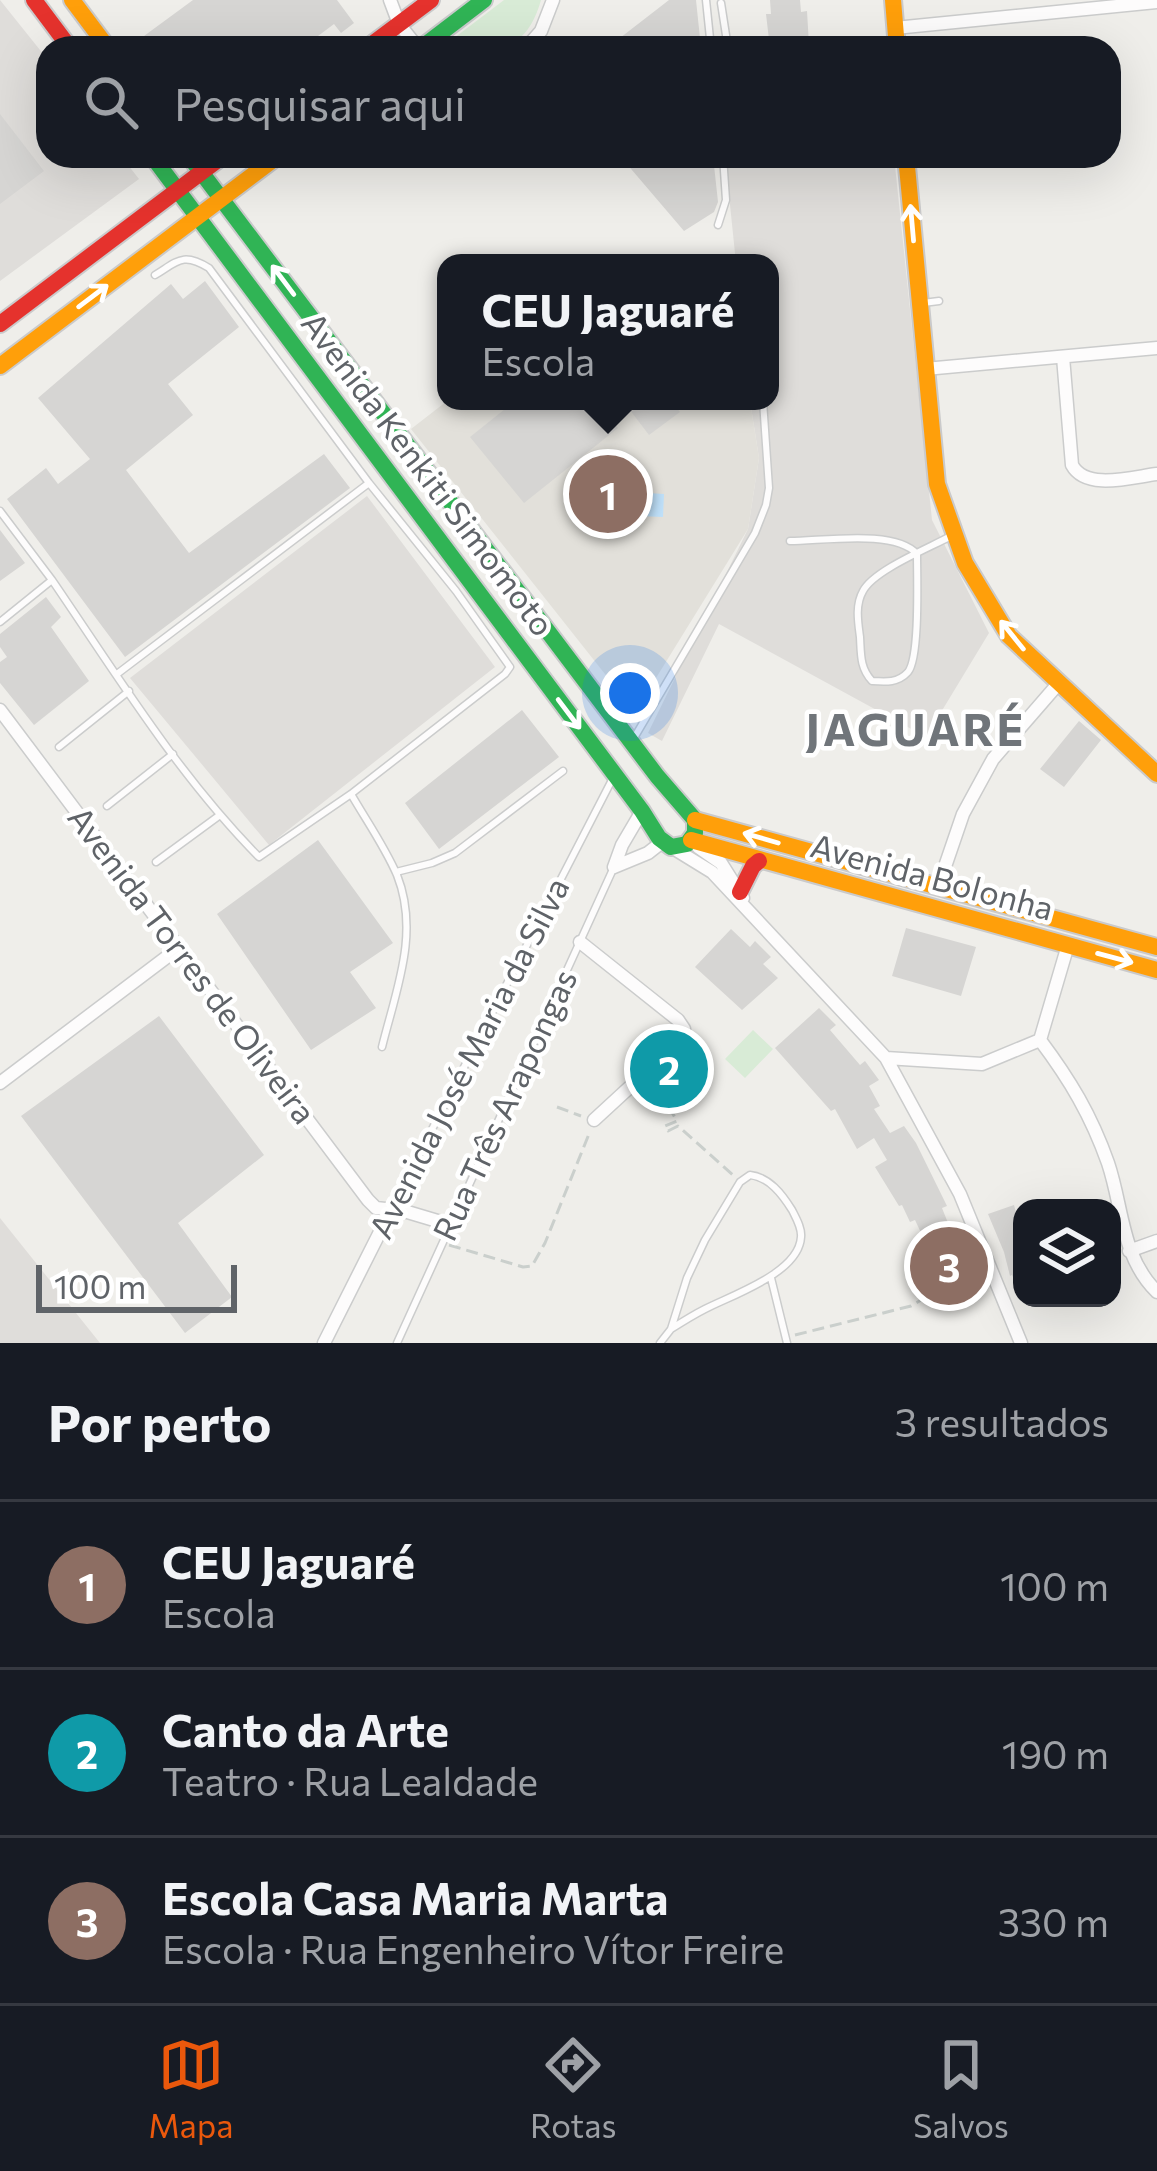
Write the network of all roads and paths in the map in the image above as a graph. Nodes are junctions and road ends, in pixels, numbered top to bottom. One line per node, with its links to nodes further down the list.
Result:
1 (34, 0): 13 (main road)
2 (72, 0): 14 (main road)
3 (390, 0): 11 (street)
4 (431, 0): 11 (main road)
5 (484, 0): 17 (main road)
6 (553, 0): 18 (street)
7 (706, 0): 19 (lane)
8 (892, 0): 12 (main road)
9 (1157, 2): 12 (street)
10 (721, 3): 20 (lane)
11 (399, 24): 15 (main road); 16 (street)
12 (895, 28): 21 (main road)
13 (61, 36)
14 (99, 36)
15 (384, 36)
16 (409, 36)
17 (435, 36)
18 (537, 36)
19 (710, 36)
20 (726, 36)
21 (896, 36)
22 (161, 168): 29 (main road, Avenida Kenkiti Simomoto)
23 (199, 168): 28 (main road, Avenida Kenkiti Simomoto)
24 (208, 168): 28 (main road)
25 (262, 168): 30 (main road)
26 (723, 168): 32 (lane)
27 (907, 168): 35 (main road, one-way to 27)
28 (202, 172): 29 (main road); 30 (main road, Avenida Kenkiti Simomoto)
29 (177, 190): 31 (main road, Avenida Kenkiti Simomoto); 36 (main road)
30 (221, 198): 31 (main road); 47 (main road, Avenida Kenkiti Simomoto, one-way to 30)
31 (197, 217): 39 (main road, one-way to 31); 49 (main road, Avenida Kenkiti Simomoto)
32 (718, 225)
33 (155, 275): 43 (lane)
34 (938, 301): 35 (lane)
35 (919, 303): 40 (main road)
36 (0, 324)
37 (1157, 348): 38 (street)
38 (1063, 357): 40 (street); 42 (street)
39 (0, 367)
40 (925, 369): 45 (main road)
41 (764, 410): 56 (lane)
42 (1157, 474)
43 (369, 483): 52 (lane); 62 (lane)
44 (0, 511): 50 (lane)
45 (954, 534): 48 (lane); 53 (main road, one-way to 45)
46 (790, 542): 48 (lane)
47 (489, 553): 49 (main road); 56 (main road, Avenida Kenkiti Simomoto)
48 (917, 554): 48 (lane)
49 (463, 572): 60 (main road, Avenida Kenkiti Simomoto, one-way to 60)
50 (52, 580): 51 (lane); 52 (lane)
51 (0, 622)
52 (117, 674): 54 (lane)
53 (1058, 684): 61 (main road); 73 (street)
54 (129, 691): 57 (lane); 58 (lane)
55 (0, 710): 78 (street, Avenida Torres de Oliveira)
56 (632, 741): 65 (main road, Avenida Kenkiti Simomoto)
57 (59, 747)
58 (172, 754): 63 (lane); 66 (lane)
59 (563, 771): 72 (lane)
60 (615, 774): 64 (main road, Avenida Kenkiti Simomoto); 89 (lane, Avenida José Maria da Silva)
61 (1157, 774)
62 (351, 794): 66 (lane); 72 (lane)
63 (107, 806)
64 (643, 811): 67 (main road, Avenida Kenkiti Simomoto); 71 (street, Avenida José Maria da Silva)
65 (689, 814): 67 (main road); 68 (main road); 73 (main road, Avenida Bolonha, one-way to 65)
66 (220, 815): 70 (lane)
67 (663, 839): 68 (main road); 71 (street, Avenida José Maria da Silva); 75 (street)
68 (690, 841): 69 (main road, Avenida Bolonha); 74 (street)
69 (759, 861): 74 (main road); 77 (main road, Avenida Bolonha)
70 (156, 862)
71 (614, 867): 76 (lane, Rua Três Arapongas)
72 (396, 872): 82 (lane)
73 (938, 887): 79 (main road, Avenida Bolonha)
74 (740, 892): 75 (street)
75 (748, 910): 83 (street)
76 (580, 942): 84 (street); 90 (lane, Rua Três Arapongas)
77 (1068, 945): 80 (main road, Avenida Bolonha, one-way to 80); 81 (street)
78 (180, 947): 85 (street); 89 (street, Avenida Torres de Oliveira)
79 (1157, 947)
80 (1157, 970)
81 (1040, 1040): 83 (street); 93 (street)
82 (382, 1047)
83 (886, 1058): 94 (street)
84 (646, 1073): 87 (street); 88 (path)
85 (0, 1083)
86 (557, 1107): 87 (path)
87 (594, 1121): 92 (path)
88 (740, 1181): 95 (lane); 97 (lane)
89 (391, 1210): 90 (street); 99 (street, Avenida José Maria da Silva)
90 (451, 1225): 92 (lane, Rua Três Arapongas)
91 (1157, 1241): 93 (street)
92 (442, 1243): 100 (lane, Rua Três Arapongas)
93 (1129, 1251): 96 (street)
94 (990, 1268): 98 (path); 102 (street)
95 (771, 1278): 97 (lane); 98 (lane)
96 (1157, 1292)
97 (671, 1329): 101 (lane)
98 (786, 1340)
99 (324, 1343)
100 (397, 1343)
101 (660, 1343)
102 (1021, 1343)

